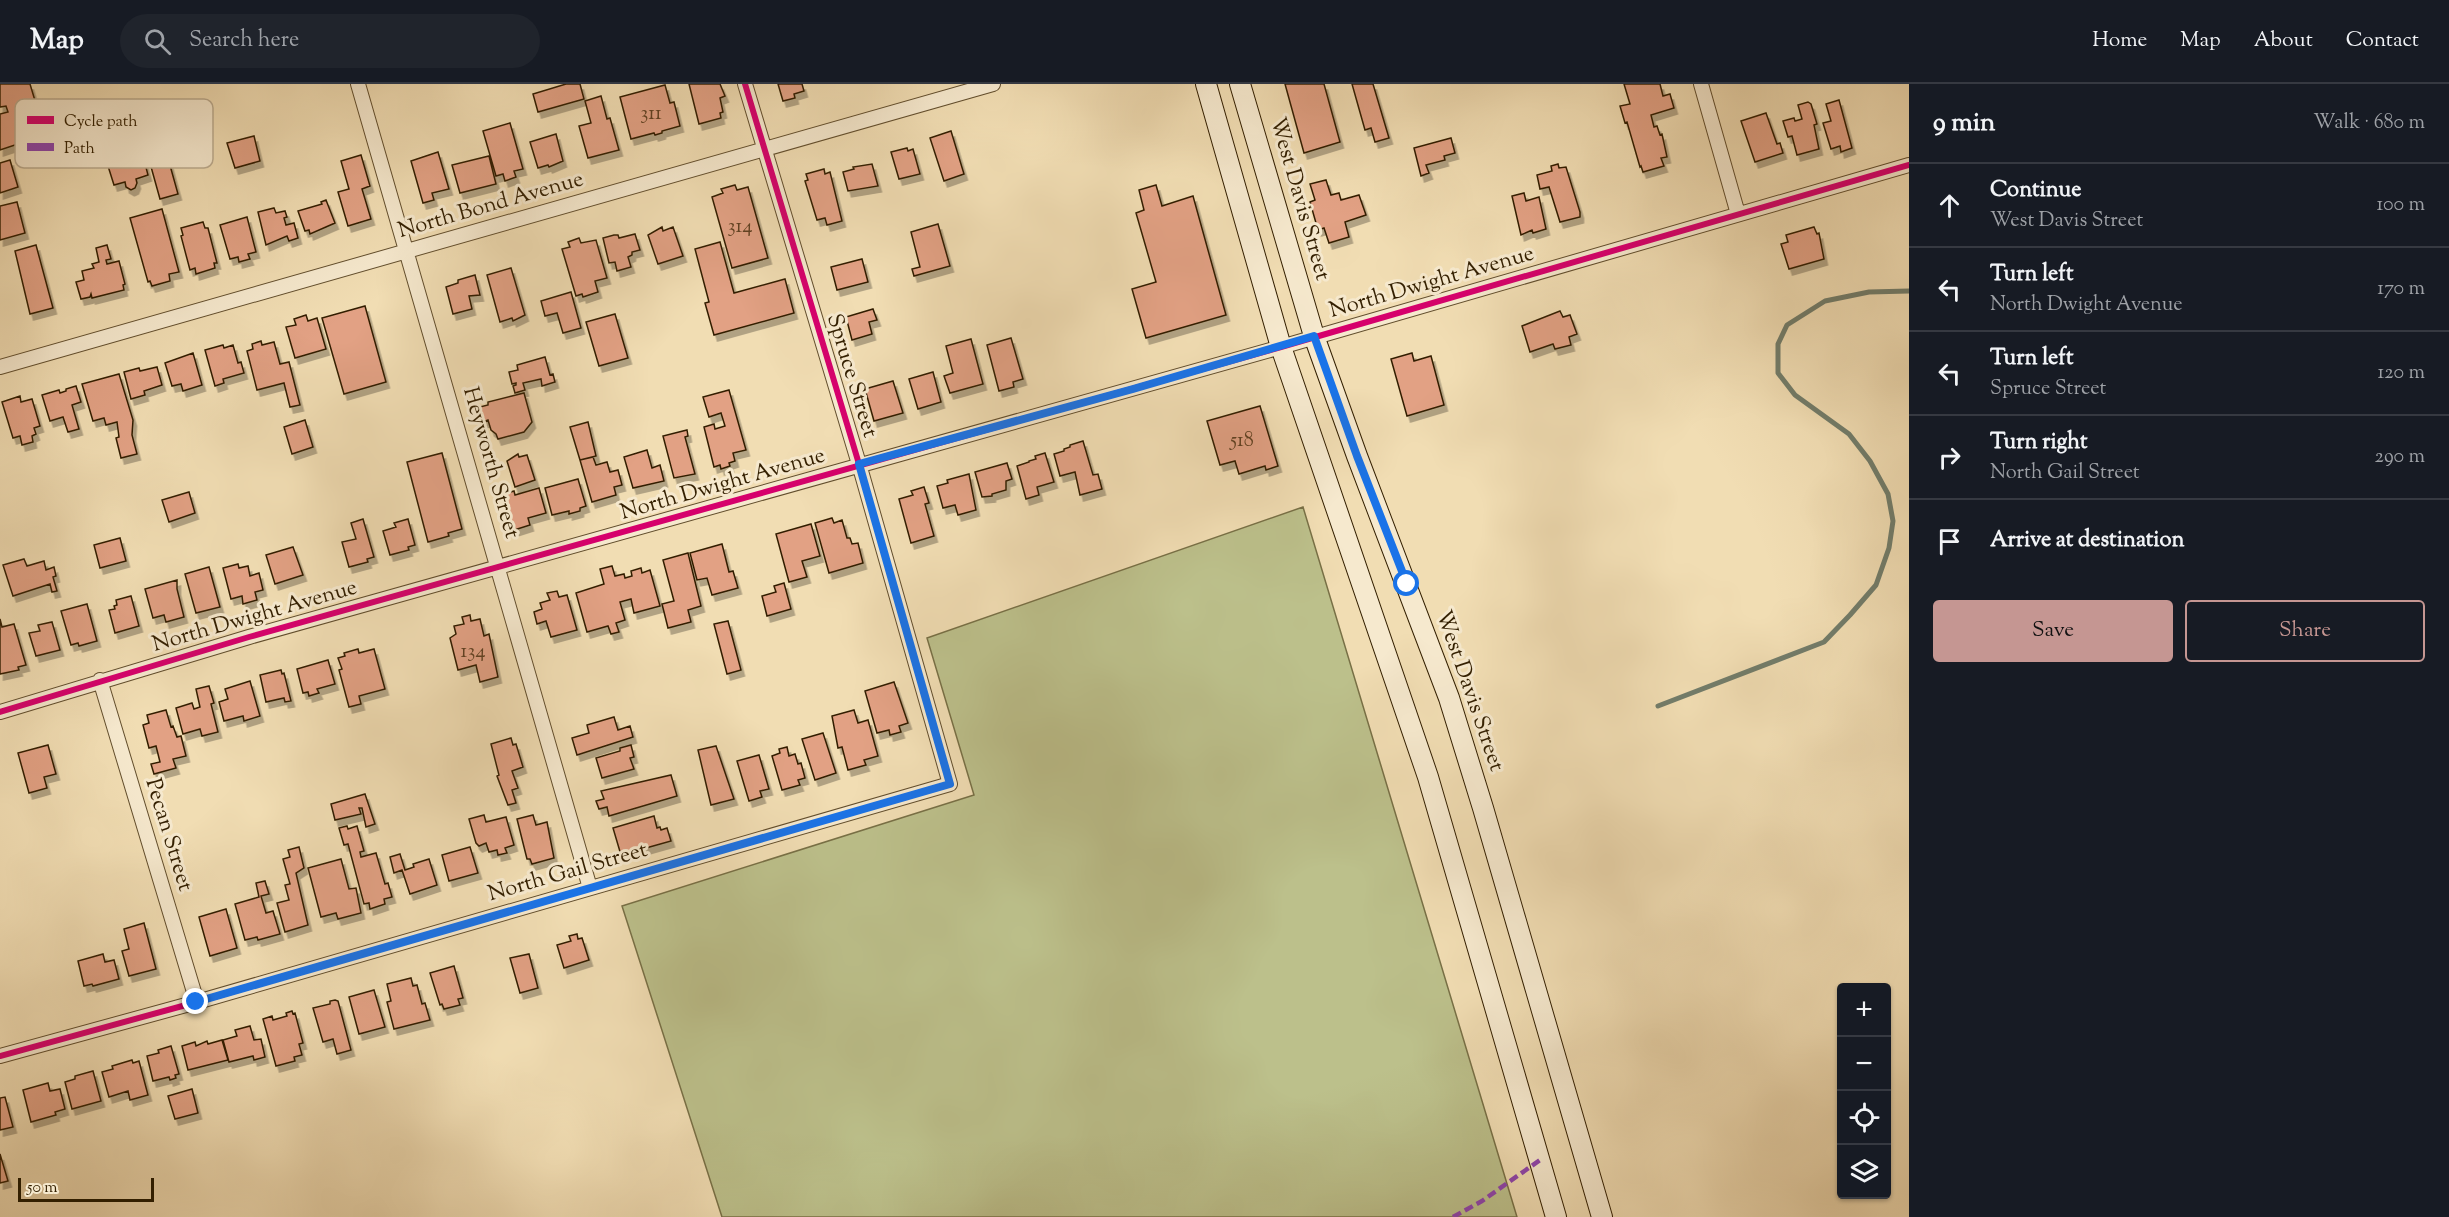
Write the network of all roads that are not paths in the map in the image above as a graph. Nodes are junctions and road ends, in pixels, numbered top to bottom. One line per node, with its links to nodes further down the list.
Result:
1 (358, 84): 10 (street, Heyworth Street)
2 (745, 84): 7 (street, Spruce Street)
3 (993, 84): 7 (street, North Bond Avenue)
4 (1206, 84): 12 (main road)
5 (1240, 84): 11 (main road, West Davis Street)
6 (1701, 84): 9 (street)
7 (763, 149): 10 (street, North Bond Avenue); 14 (street, Spruce Street)
8 (1909, 165): 9 (street, North Dwight Avenue)
9 (1738, 214): 11 (street, North Dwight Avenue)
10 (407, 252): 13 (street, North Bond Avenue); 15 (street, Heyworth Street)
11 (1314, 336): 12 (street, North Dwight Avenue); 23 (main road, West Davis Street)
12 (1281, 347): 14 (street, North Dwight Avenue); 22 (main road)
13 (0, 367)
14 (859, 464): 15 (street, North Dwight Avenue); 18 (street, Spruce Street)
15 (498, 568): 16 (street, North Dwight Avenue); 19 (street, Heyworth Street)
16 (100, 680): 17 (street, North Dwight Avenue); 20 (street, Pecan Street)
17 (0, 712)
18 (950, 784): 19 (street, North Gail Street)
19 (590, 888): 20 (street, North Gail Street)
20 (196, 1002): 21 (street, North Gail Street)
21 (0, 1056)
22 (1556, 1217)
23 (1602, 1217)

